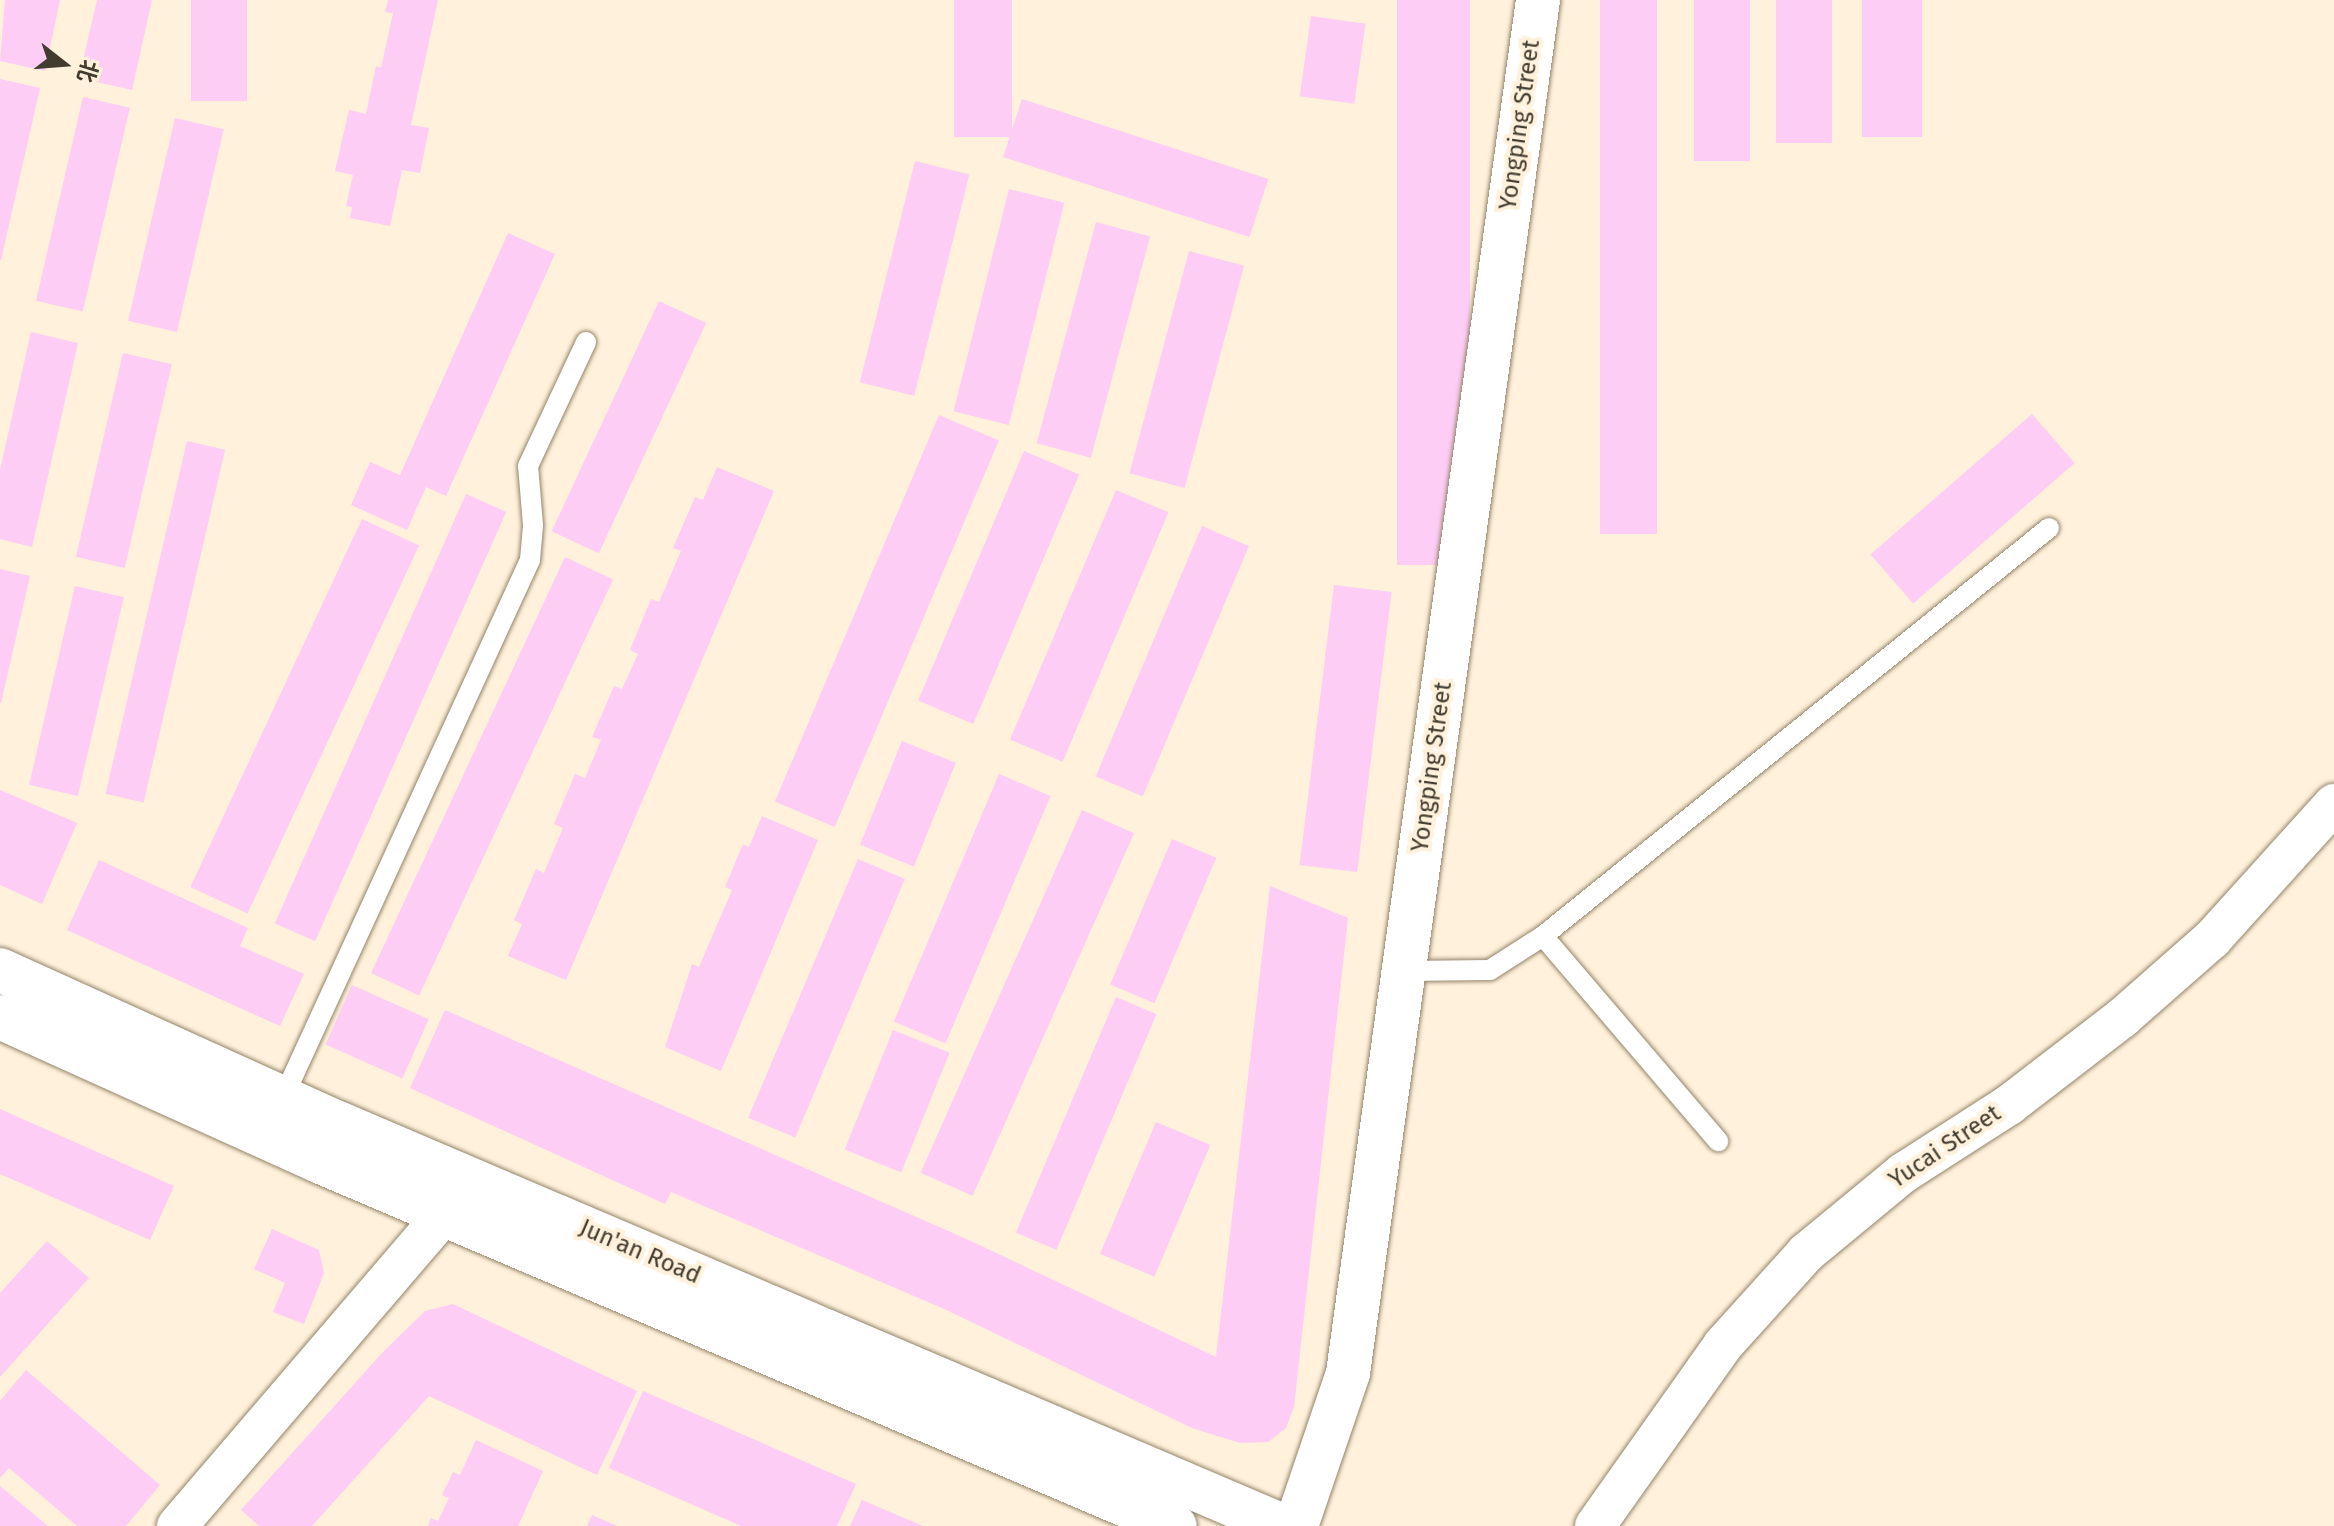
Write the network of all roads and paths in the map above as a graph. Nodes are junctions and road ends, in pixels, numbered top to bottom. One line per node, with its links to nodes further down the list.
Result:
1 (1538, 0): 7 (street, Yongping Street)
2 (586, 342): 9 (lane)
3 (2049, 528): 5 (lane)
4 (2334, 804): 16 (street, Yucai Street)
5 (1543, 936): 7 (lane); 10 (lane)
6 (0, 970): 9 (street, Jun'an Road)
7 (1404, 971): 15 (street, Yongping Street)
8 (0, 1017): 11 (street, Jun'an Road)
9 (283, 1098): 14 (street, Jun'an Road)
10 (1718, 1141)
11 (444, 1214): 12 (street); 13 (street, Jun'an Road)
12 (190, 1521)
13 (1175, 1526)
14 (1283, 1526)
15 (1296, 1526)
16 (1595, 1526)

